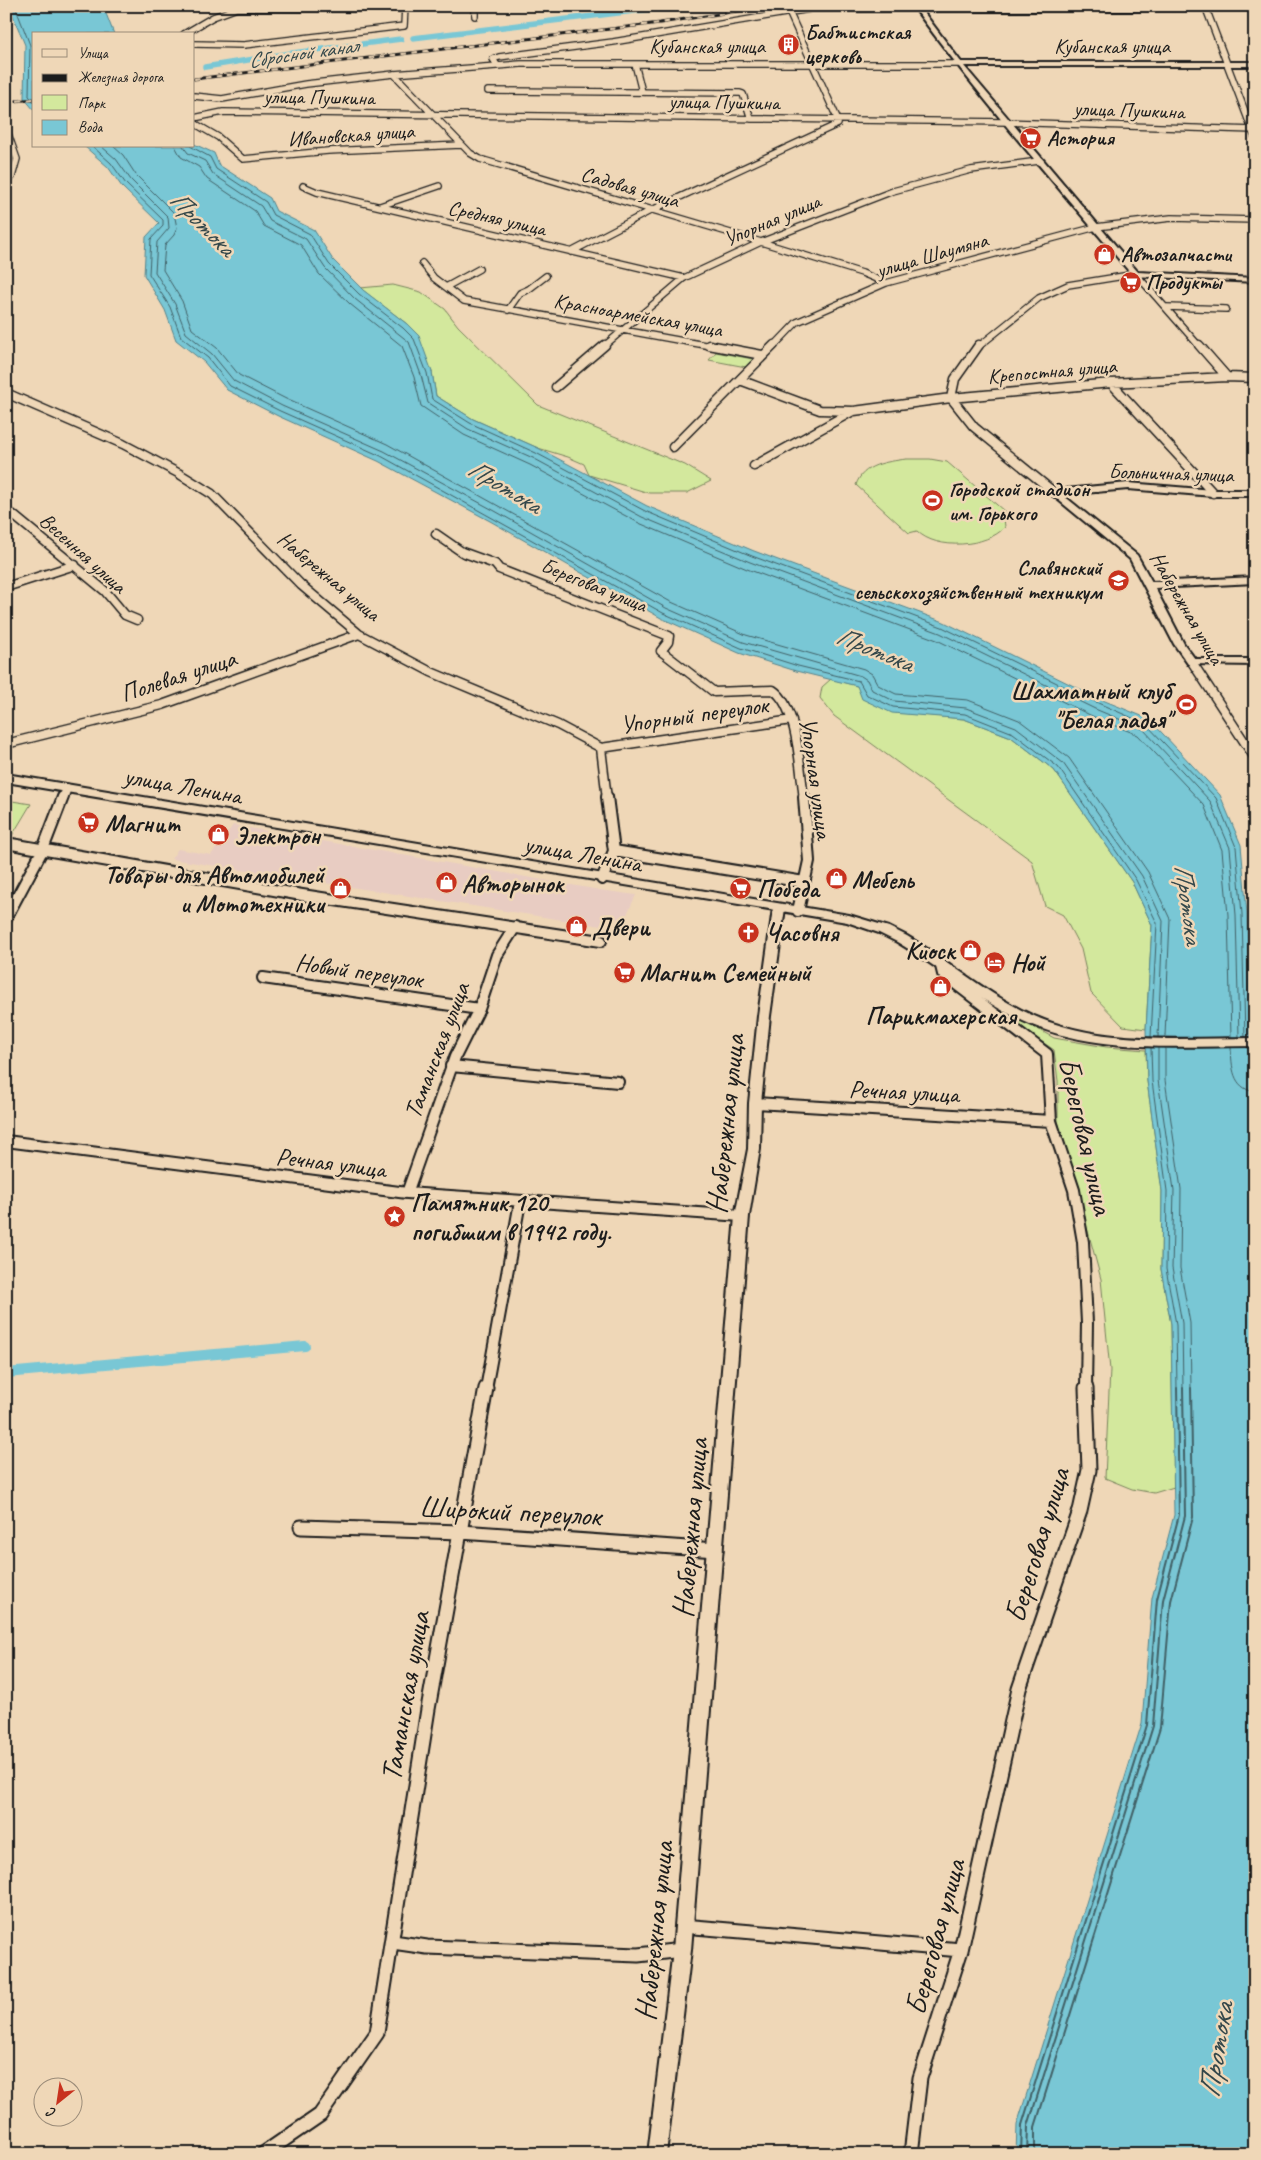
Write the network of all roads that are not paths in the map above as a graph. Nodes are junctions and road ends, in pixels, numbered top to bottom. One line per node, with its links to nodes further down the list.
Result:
1 (476, 6): 10 (street)
2 (255, 7): 7 (street); 11 (street)
3 (917, 7): 4 (street); 9 (street); 15 (street)
4 (1047, 7): 5 (street)
5 (1122, 7): 6 (street)
6 (1205, 7): 8 (street); 16 (street)
7 (405, 8): 12 (street)
8 (1255, 8)
9 (789, 12): 13 (street); 18 (street)
10 (475, 16)
11 (187, 32)
12 (195, 44)
13 (812, 63): 14 (street, Кубанская улица); 15 (street, Кубанская улица); 26 (street)
14 (635, 64): 18 (street, Кубанская улица); 21 (street)
15 (959, 64): 16 (street, Кубанская улица); 27 (street)
16 (1226, 64): 17 (street, Кубанская улица); 30 (street)
17 (1255, 64)
18 (497, 65): 19 (street, Кубанская улица)
19 (394, 74): 22 (street, Кубанская улица); 23 (street, Садовая улица)
20 (488, 91): 21 (street)
21 (642, 92): 25 (street)
22 (195, 96)
23 (431, 114): 24 (street, улица Пушкина); 25 (street, улица Пушкина); 31 (street, Садовая улица)
24 (195, 118)
25 (750, 119): 26 (street, улица Пушкина)
26 (838, 120): 27 (street, улица Пушкина); 37 (street)
27 (1006, 122): 30 (street, улица Пушкина); 32 (street)
28 (195, 124): 31 (street, Ивановская улица)
29 (6, 128): 33 (street)
30 (1254, 132)
31 (461, 145): 37 (street, Садовая улица)
32 (1039, 161): 39 (street); 40 (street, Упорная улица)
33 (6, 181)
34 (304, 186): 36 (street, Средняя улица)
35 (439, 186): 36 (street)
36 (379, 207): 41 (street, Средняя улица)
37 (652, 210): 40 (street, Садовая улица); 41 (street)
38 (1255, 220): 39 (street, улица Шаумяна)
39 (1096, 227): 44 (street); 48 (street, улица Шаумяна)
40 (761, 242): 46 (street, Упорная улица); 48 (street, Садовая улица)
41 (571, 252): 46 (street, Средняя улица)
42 (422, 263): 49 (street, Красноармейская улица)
43 (479, 269): 49 (street)
44 (1136, 274): 47 (street); 50 (street); 61 (street)
45 (546, 276): 52 (street, Красноармейская улица)
46 (684, 278): 53 (street, Упорная улица)
47 (1255, 280)
48 (886, 283): 54 (street, улица Шаумяна)
49 (446, 287): 52 (street, Красноармейская улица)
50 (1166, 307): 51 (street); 55 (street)
51 (1226, 309)
52 (508, 310): 53 (street, Красноармейская улица)
53 (623, 329): 54 (street, Красноармейская улица); 59 (street, Упорная улица)
54 (762, 355): 57 (street, улица Шаумяна)
55 (1226, 376): 56 (street, Крепостная улица); 58 (street, Крепостная улица)
56 (1255, 378)
57 (740, 380): 62 (street, Крепостная улица); 63 (street, улица Шаумяна)
58 (1111, 383): 61 (street, Крепостная улица); 66 (street)
59 (556, 387)
60 (6, 393): 75 (street, Набережная улица)
61 (951, 398): 62 (street, Крепостная улица); 65 (street, Набережная улица)
62 (854, 411): 64 (street, Крепостная улица)
63 (673, 447)
64 (754, 466)
65 (1055, 493): 66 (street, Больничная улица); 72 (street, Набережная улица)
66 (1213, 493): 67 (street, Больничная улица)
67 (1255, 493)
68 (6, 512): 70 (street, Весенняя улица)
69 (436, 534): 78 (street, Береговая улица)
70 (75, 565): 73 (street); 74 (street, Весенняя улица)
71 (1255, 580): 72 (street)
72 (1150, 585): 76 (street, Набережная улица)
73 (6, 587)
74 (137, 620)
75 (358, 634): 80 (street, Полевая улица); 81 (street, Набережная улица)
76 (1192, 662): 77 (street); 82 (street, Набережная улица)
77 (1255, 662)
78 (710, 689): 79 (street, Упорная улица)
79 (792, 720): 81 (street, Упорный переулок); 89 (street, Упорная улица)
80 (6, 744)
81 (601, 748): 87 (street)
82 (1255, 758)
83 (6, 778): 84 (main road, улица Ленина)
84 (66, 788): 86 (street); 88 (main road, улица Ленина)
85 (6, 843): 86 (street)
86 (43, 849): 92 (street); 93 (street)
87 (614, 851): 88 (street); 89 (street)
88 (602, 879): 90 (main road, улица Ленина)
89 (804, 882): 91 (street, Упорная улица)
90 (779, 908): 91 (main road, улица Ленина); 101 (street, Набережная улица)
91 (798, 911): 95 (main road, улица Ленина)
92 (6, 918)
93 (515, 928): 94 (street); 97 (street, Таманская улица)
94 (602, 941)
95 (940, 962): 98 (main road, улица Ленина); 102 (street, Береговая улица)
96 (263, 978): 97 (street, Новый переулок)
97 (479, 1009): 99 (street, Таманская улица)
98 (1255, 1042)
99 (451, 1066): 100 (street); 104 (street, Таманская улица)
100 (618, 1082)
101 (755, 1104): 102 (street, Речная улица); 106 (street, Набережная улица)
102 (1051, 1121): 113 (street, Береговая улица)
103 (6, 1141): 104 (street, Речная улица)
104 (408, 1193): 105 (street, Речная улица)
105 (520, 1202): 106 (street, Речная улица); 108 (street, Таманская улица)
106 (742, 1216): 109 (street, Набережная улица)
107 (301, 1527): 108 (street, Широкий переулок)
108 (461, 1532): 109 (street, Широкий переулок); 111 (street, Таманская улица)
109 (716, 1550): 110 (street, Набережная улица)
110 (683, 1926): 112 (street, Набережная улица); 113 (street)
111 (393, 1942): 112 (street); 114 (street, Таманская улица)
112 (682, 1950): 115 (street, Набережная улица)
113 (961, 1950): 116 (street, Береговая улица)
114 (263, 2154)
115 (657, 2154)
116 (912, 2154)

